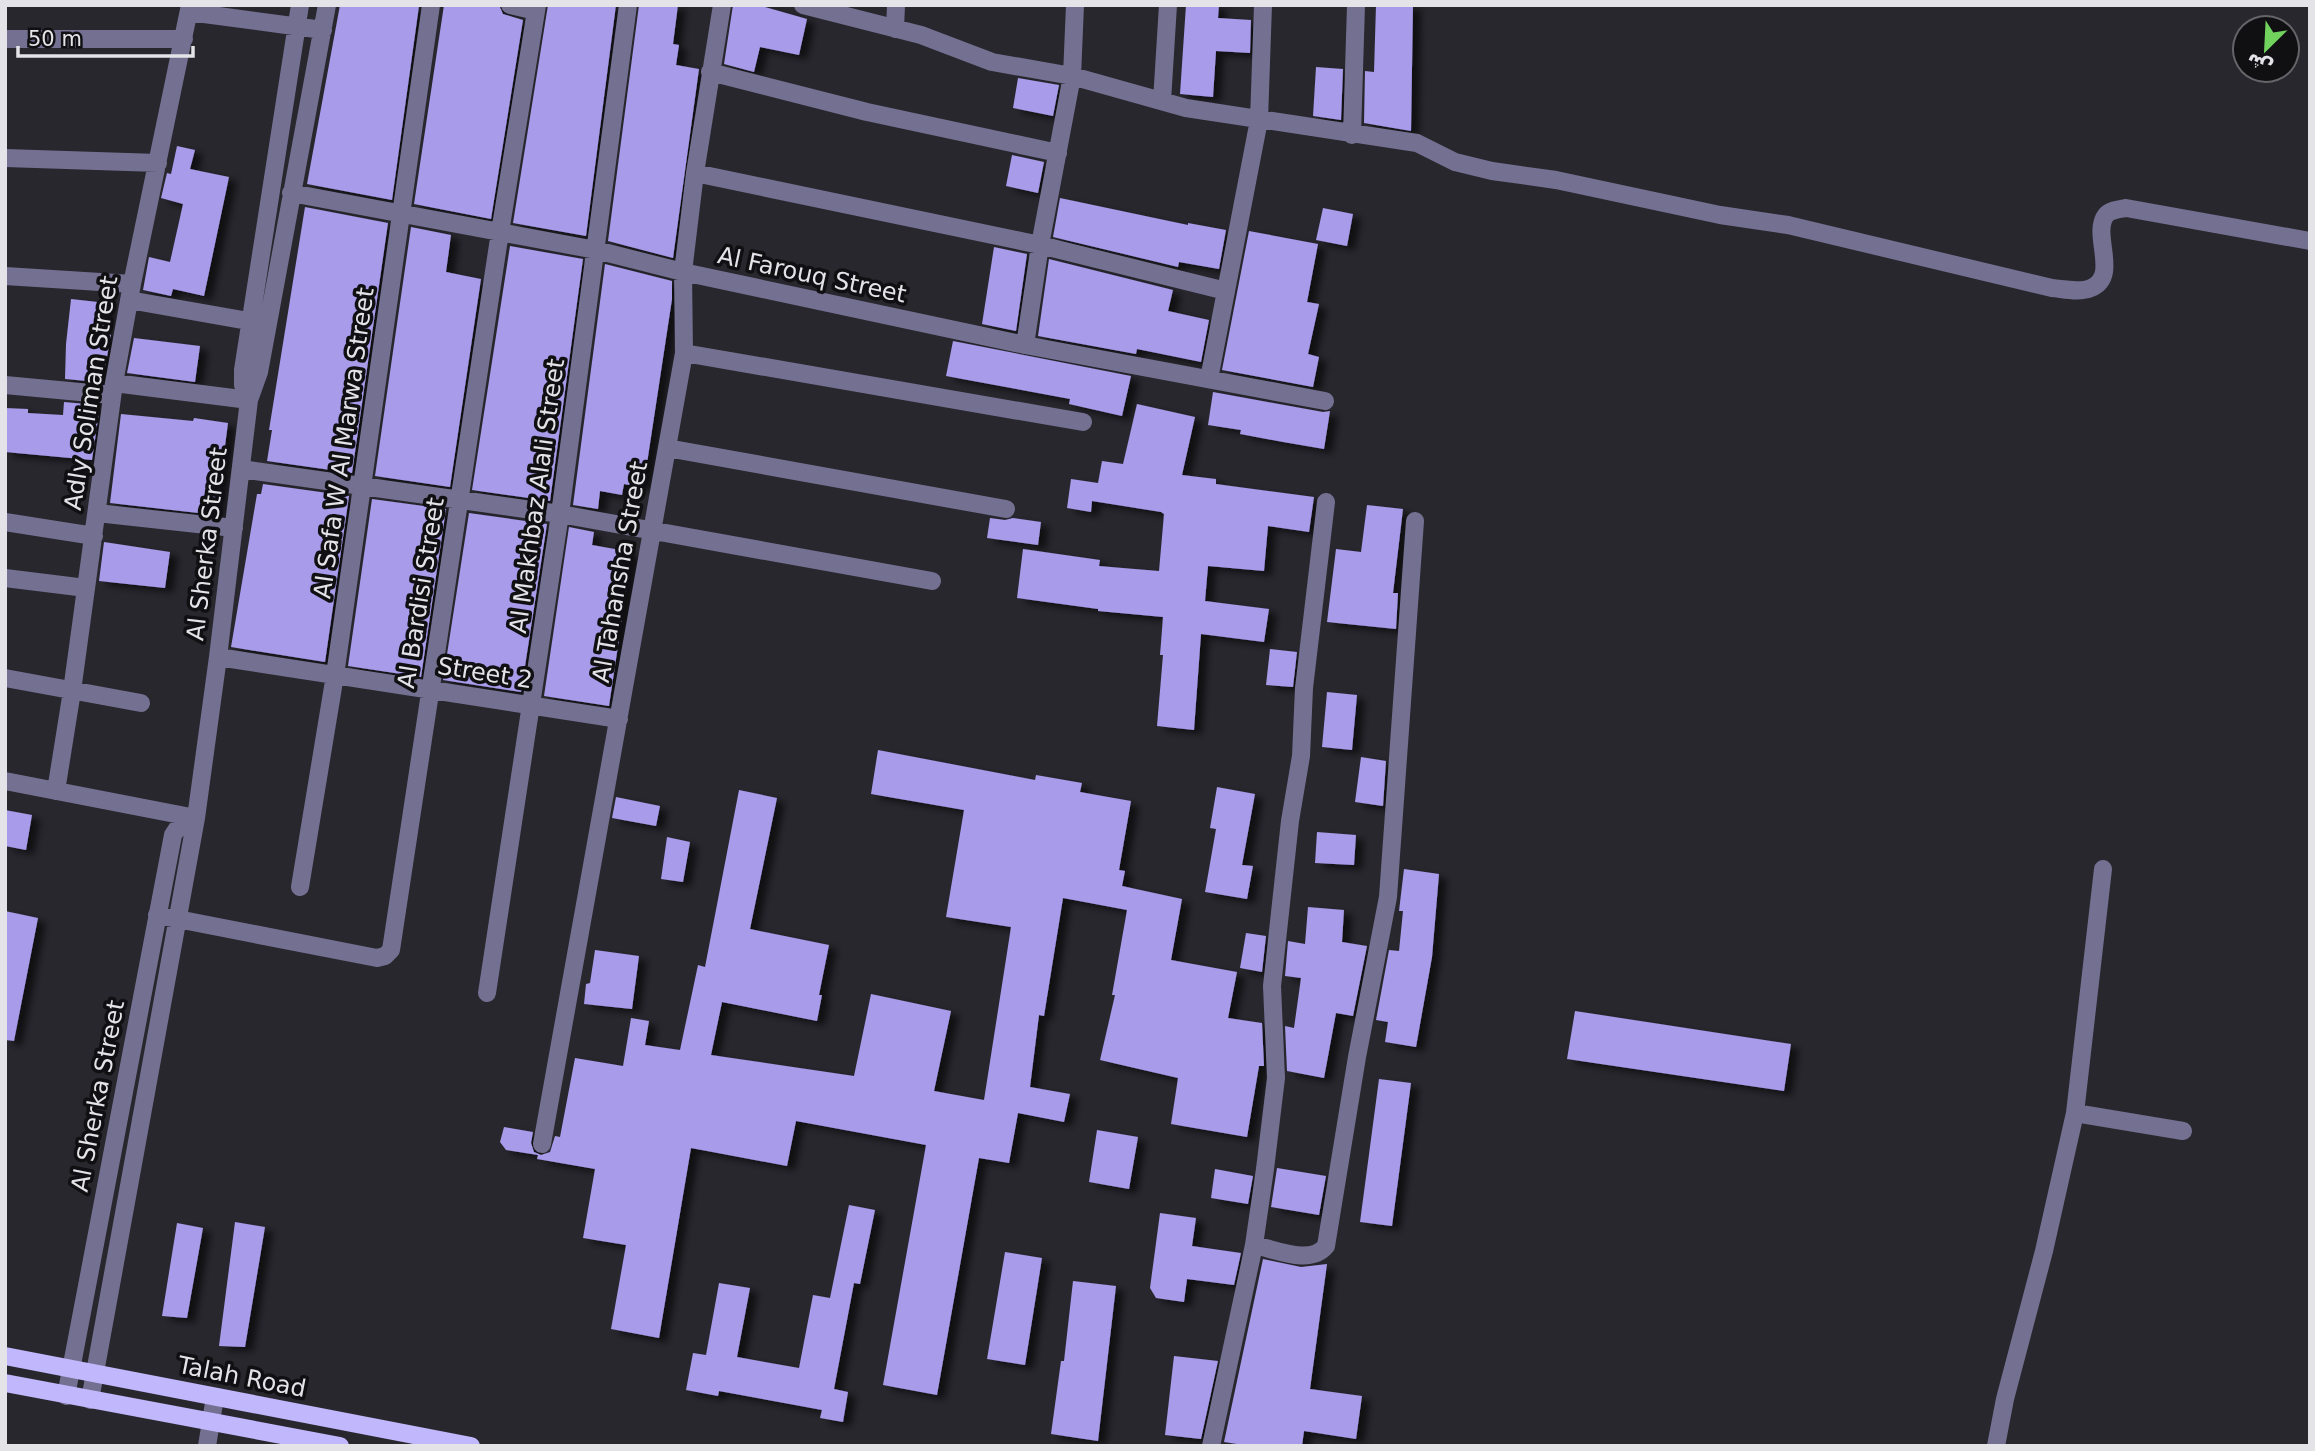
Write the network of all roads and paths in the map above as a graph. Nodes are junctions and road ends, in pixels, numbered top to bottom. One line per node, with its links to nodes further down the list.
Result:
1 (300, 5): 15 (street, Al Sherka Street)
2 (327, 5): 17 (street, Al Sherka Street)
3 (431, 5): 30 (street, Al Safa W Al Marwa Street)
4 (510, 5): 14 (street)
5 (628, 5): 34 (street, Al Makhbaz Alali Street)
6 (722, 5): 20 (street, Al Tahansha Street)
7 (803, 5): 16 (street)
8 (897, 5): 16 (street)
9 (1075, 5): 21 (street)
10 (1168, 5): 22 (street)
11 (1263, 5): 23 (street)
12 (1356, 5): 24 (street)
13 (190, 8): 15 (street); 19 (street, Adly Soliman Street)
14 (537, 8): 31 (street, Al Bardisi Street)
15 (297, 26): 17 (street); 39 (street, Al Sherka Street)
16 (895, 29): 21 (street)
17 (323, 30): 29 (street, Al Sherka Street)
18 (5, 39): 19 (street)
19 (184, 39): 27 (street, Adly Soliman Street)
20 (710, 72): 25 (street); 28 (street, Al Tahansha Street)
21 (1072, 76): 22 (street); 25 (street)
22 (1162, 101): 23 (street)
23 (1259, 120): 24 (street); 37 (street)
24 (1352, 135): 32 (street)
25 (1058, 153): 33 (street)
26 (5, 158): 27 (street)
27 (158, 163): 38 (street, Adly Soliman Street)
28 (695, 173): 33 (street); 35 (street, Al Tahansha Street)
29 (291, 193): 30 (street, Al Farouq Street); 39 (street, Al Sherka Street)
30 (401, 214): 31 (street, Al Farouq Street); 50 (street, Al Safa W Al Marwa Street)
31 (500, 232): 34 (street, Al Farouq Street); 51 (street, Al Bardisi Street)
32 (2310, 241)
33 (1040, 245): 37 (street); 40 (street)
34 (596, 250): 35 (street, Al Farouq Street); 55 (street, Al Makhbaz Alali Street)
35 (683, 272): 40 (street, Al Farouq Street); 41 (street, Al Tahansha Street)
36 (5, 276): 38 (street)
37 (1226, 291): 42 (street)
38 (131, 292): 39 (street); 44 (street, Adly Soliman Street)
39 (259, 323): 45 (street, Al Sherka Street)
40 (1025, 345): 42 (street, Al Farouq Street)
41 (684, 353): 47 (street); 48 (street, Al Tahansha Street)
42 (1209, 379): 46 (street, Al Farouq Street)
43 (5, 385): 44 (street)
44 (113, 389): 45 (street); 54 (street, Adly Soliman Street)
45 (249, 400): 49 (street, Al Sherka Street)
46 (1325, 401)
47 (1083, 422)
48 (667, 448): 53 (street); 59 (street, Al Tahansha Street)
49 (241, 469): 50 (street); 58 (street, Al Sherka Street)
50 (362, 486): 51 (street); 65 (street, Al Safa W Al Marwa Street)
51 (460, 499): 55 (street); 67 (street, Al Bardisi Street)
52 (1325, 502): 83 (street)
53 (1006, 509)
54 (97, 513): 58 (street); 60 (street, Adly Soliman Street)
55 (561, 514): 59 (street); 70 (street, Al Makhbaz Alali Street)
56 (1415, 521): 83 (street)
57 (5, 522): 60 (street)
58 (233, 528): 64 (street, Al Sherka Street)
59 (653, 530): 62 (street); 71 (street, Al Tahansha Street)
60 (94, 536): 63 (street, Adly Soliman Street)
61 (5, 578): 63 (street)
62 (932, 581)
63 (86, 588): 68 (street, Adly Soliman Street)
64 (218, 657): 65 (street, Street 2); 74 (street, Al Sherka Street)
65 (335, 675): 67 (street, Street 2); 76 (street, Al Safa W Al Marwa Street)
66 (5, 678): 68 (street)
67 (431, 689): 70 (street, Street 2); 78 (street, Al Bardisi Street)
68 (72, 691): 69 (street); 73 (street, Adly Soliman Street)
69 (141, 703)
70 (533, 706): 71 (street, Street 2); 79 (street, Al Makhbaz Alali Street)
71 (619, 719): 82 (street, Al Tahansha Street)
72 (5, 781): 73 (street)
73 (56, 791): 74 (street)
74 (196, 818): 77 (street, Al Sherka Street); 78 (street, Al Sherka Street)
75 (2103, 869): 80 (street)
76 (300, 887)
77 (157, 915): 78 (street, Al Bardisi Street); 85 (street, Al Sherka Street)
78 (179, 920): 86 (street, Al Sherka Street)
79 (487, 993)
80 (2075, 1112): 81 (street); 96 (street)
81 (2183, 1131)
82 (542, 1144)
83 (1254, 1245): 95 (street)
84 (5, 1356): 85 (main road, Talah Road)
85 (71, 1369): 86 (main road, Talah Road); 88 (street, Al Sherka Street)
86 (94, 1374): 89 (main road, Talah Road); 90 (street, Al Sherka Street)
87 (5, 1383): 88 (main road, Talah Road)
88 (66, 1396): 90 (main road, Talah Road)
89 (215, 1397): 91 (street); 94 (main road, Talah Road)
90 (90, 1400): 91 (main road, Talah Road)
91 (211, 1421): 92 (street); 93 (main road, Talah Road)
92 (207, 1446)
93 (340, 1446)
94 (471, 1446)
95 (1211, 1446)
96 (1996, 1446)

